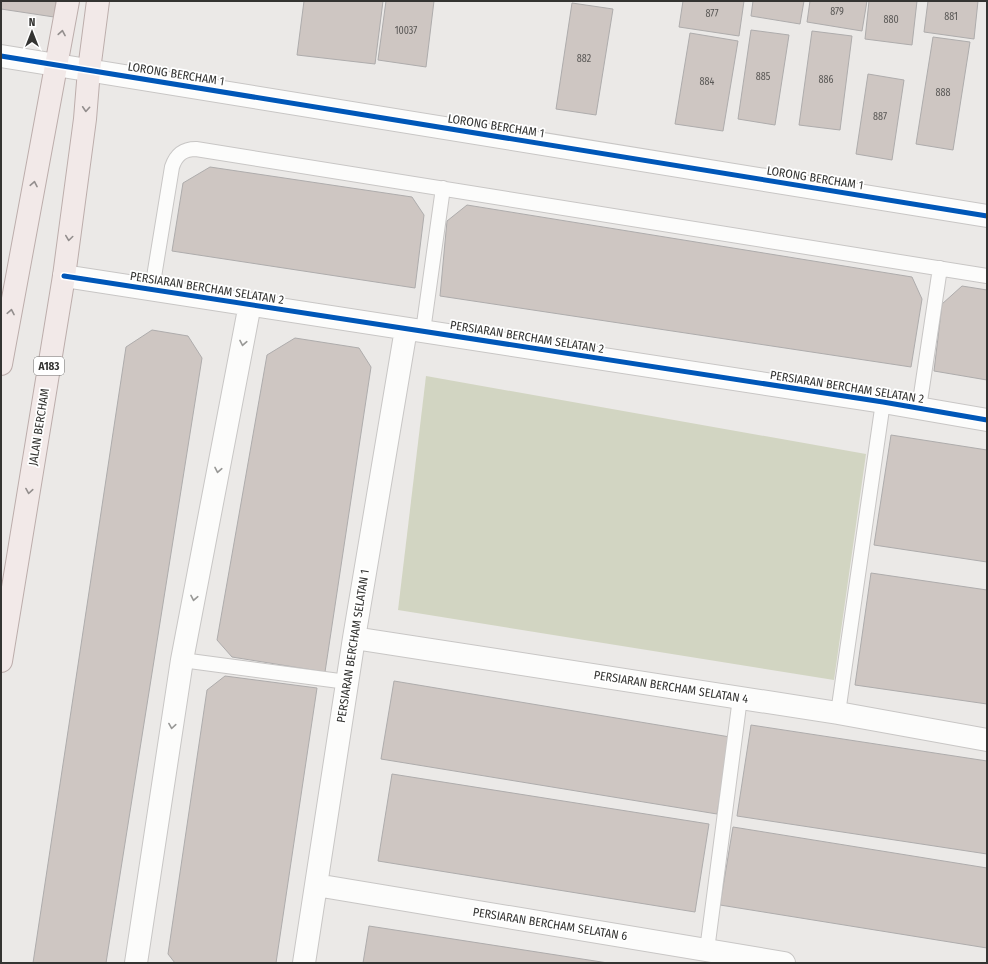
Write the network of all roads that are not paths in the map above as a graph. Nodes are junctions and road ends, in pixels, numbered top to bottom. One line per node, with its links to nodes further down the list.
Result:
1 (68, 1): 4 (main road, one-way to 1)
2 (98, 1): 5 (main road, JALAN BERCHAM / A183)
3 (1, 56): 4 (street, LORONG BERCHAM 1)
4 (56, 65): 5 (street, LORONG BERCHAM 1); 14 (main road, one-way to 4)
5 (89, 70): 7 (street, LORONG BERCHAM 1); 9 (main road, JALAN BERCHAM / A183, one-way to 9)
6 (443, 188): 8 (lane); 11 (lane); 13 (lane)
7 (987, 216)
8 (940, 268): 10 (lane); 16 (lane)
9 (64, 276): 11 (street, PERSIARAN BERCHAM SELATAN 2); 20 (main road, JALAN BERCHAM / A183, one-way to 20)
10 (987, 276)
11 (152, 289): 12 (street, PERSIARAN BERCHAM SELATAN 2)
12 (250, 304): 13 (street, PERSIARAN BERCHAM SELATAN 2); 19 (street, one-way to 19)
13 (415, 330): 15 (street, PERSIARAN BERCHAM SELATAN 2); 18 (street, PERSIARAN BERCHAM SELATAN 1)
14 (1, 364)
15 (883, 402): 16 (street, PERSIARAN BERCHAM SELATAN 2); 23 (lane)
16 (919, 408): 17 (street, PERSIARAN BERCHAM SELATAN 2)
17 (987, 420)
18 (354, 638): 21 (street, PERSIARAN BERCHAM SELATAN 1); 22 (street, PERSIARAN BERCHAM SELATAN 4)
19 (182, 660): 21 (lane); 27 (street, one-way to 27)
20 (1, 661)
21 (347, 682): 25 (street, PERSIARAN BERCHAM SELATAN 1)
22 (740, 698): 23 (street, PERSIARAN BERCHAM SELATAN 4); 26 (lane)
23 (838, 713): 24 (street, PERSIARAN BERCHAM SELATAN 4)
24 (987, 740)
25 (316, 885): 26 (street, PERSIARAN BERCHAM SELATAN 6); 28 (street, PERSIARAN BERCHAM SELATAN 1)
26 (707, 950): 29 (street, PERSIARAN BERCHAM SELATAN 6)
27 (136, 963)
28 (304, 963)
29 (784, 963)

